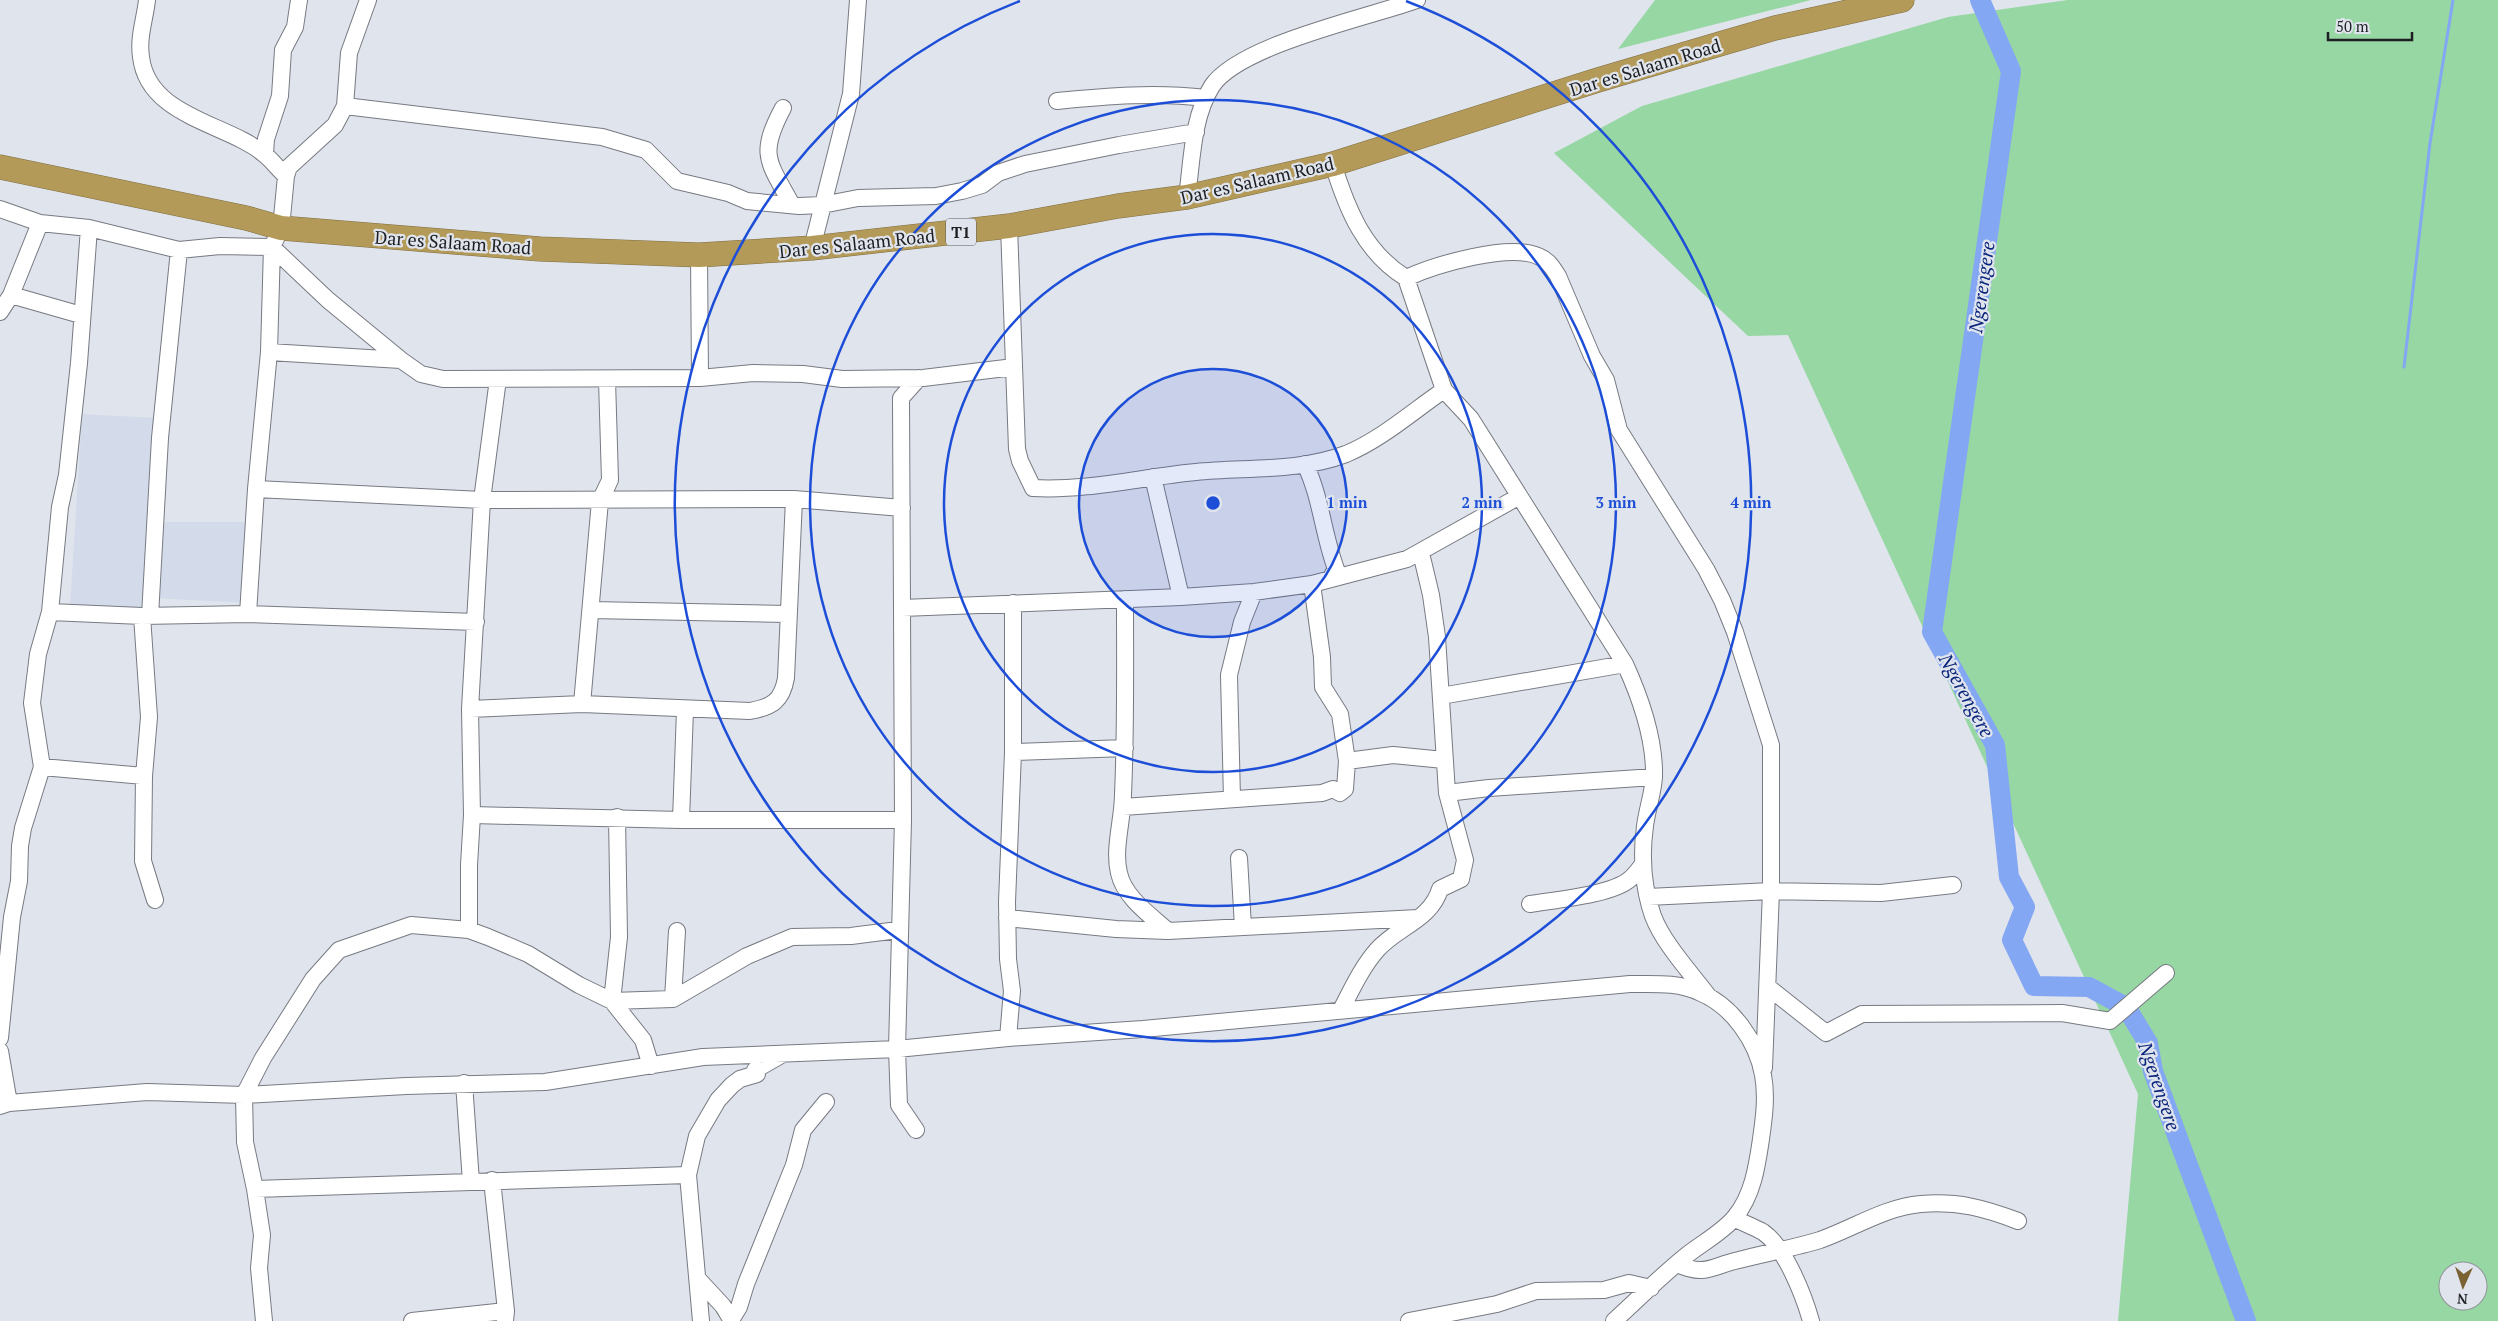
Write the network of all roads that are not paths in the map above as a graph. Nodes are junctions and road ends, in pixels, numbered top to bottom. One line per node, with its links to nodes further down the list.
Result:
1 (147, 0): 12 (street)
2 (299, 0): 12 (street)
3 (368, 0): 9 (street)
4 (858, 0): 18 (street)
5 (1902, 0): 13 (highway, Dar es Salaam Road / T1)
6 (1409, 1): 7 (street)
7 (1206, 98): 8 (street); 11 (street)
8 (1057, 101)
9 (345, 106): 15 (street); 17 (street)
10 (783, 108): 17 (street)
11 (1196, 132): 16 (street); 18 (street)
12 (265, 154): 15 (street)
13 (1332, 164): 16 (highway, Dar es Salaam Road / T1); 27 (street)
14 (0, 167): 23 (highway, Dar es Salaam Road / T1)
15 (286, 176): 23 (street)
16 (1187, 197): 21 (highway, Dar es Salaam Road / T1)
17 (792, 205): 18 (street)
18 (822, 205): 24 (street)
19 (0, 209): 20 (street)
20 (40, 223): 22 (street); 28 (street)
21 (1009, 226): 24 (highway, Dar es Salaam Road / T1); 33 (street)
22 (89, 228): 25 (street); 30 (street)
23 (276, 238): 25 (street); 26 (highway, Dar es Salaam Road / T1); 31 (street); 32 (street)
24 (812, 248): 26 (highway, Dar es Salaam Road / T1)
25 (180, 250): 59 (street)
26 (699, 255): 34 (street)
27 (1406, 278): 38 (street); 83 (street)
28 (12, 295): 29 (street); 30 (street)
29 (0, 312)
30 (81, 316): 56 (street)
31 (269, 352): 32 (street); 41 (street)
32 (401, 360): 36 (street)
33 (1014, 367): 35 (street); 40 (street)
34 (700, 378): 35 (street); 37 (street)
35 (919, 378): 46 (street)
36 (498, 380): 37 (street); 44 (street)
37 (607, 380): 45 (street)
38 (1444, 390): 39 (street); 42 (street)
39 (1306, 464): 40 (street); 48 (street)
40 (1153, 477): 51 (street)
41 (256, 489): 44 (street); 57 (street)
42 (1518, 497): 47 (street); 61 (street)
43 (794, 499): 45 (street); 46 (street); 58 (street)
44 (482, 500): 45 (street); 60 (street)
45 (600, 501): 55 (street)
46 (902, 508): 54 (street)
47 (1421, 552): 48 (street); 62 (street)
48 (1330, 579): 49 (street)
49 (1312, 584): 50 (street); 69 (street)
50 (1254, 592): 51 (street); 74 (street)
51 (1181, 597): 52 (street)
52 (1125, 599): 53 (street); 66 (street)
53 (1013, 603): 54 (street); 67 (street)
54 (902, 608): 79 (street)
55 (591, 610): 58 (street); 63 (street)
56 (50, 612): 59 (street); 70 (street)
57 (248, 614): 59 (street); 60 (street)
58 (788, 614): 65 (street)
59 (146, 616): 71 (street)
60 (476, 622): 64 (street)
61 (1625, 664): 62 (street); 72 (street)
62 (1441, 696): 68 (street)
63 (582, 704): 64 (street); 65 (street)
64 (470, 709): 76 (street)
65 (685, 710): 78 (street)
66 (1125, 748): 67 (street); 75 (street)
67 (1013, 752): 88 (street)
68 (1444, 760): 69 (street); 73 (street)
69 (1347, 762): 74 (street)
70 (42, 767): 71 (street); 100 (street)
71 (144, 776): 85 (street)
72 (1654, 777): 73 (street); 81 (street)
73 (1447, 793): 87 (street)
74 (1232, 799): 75 (street)
75 (1123, 807): 93 (street)
76 (472, 815): 77 (street); 90 (street)
77 (617, 817): 78 (street); 98 (street)
78 (681, 820): 79 (street)
79 (903, 820): 91 (street)
80 (1238, 858): 89 (street)
81 (1643, 864): 84 (street); 86 (street)
82 (1953, 885): 83 (street)
83 (1771, 892): 84 (street); 95 (street)
84 (1648, 897): 96 (street)
85 (155, 900)
86 (1530, 904)
87 (1420, 917): 89 (street); 99 (street)
88 (1007, 918): 93 (street); 101 (street)
89 (1243, 927): 93 (street)
90 (469, 930): 98 (street); 108 (street)
91 (898, 930): 97 (street); 102 (street)
92 (677, 931): 97 (street)
93 (1168, 931)
94 (2166, 973): 95 (street)
95 (1768, 987): 106 (street)
96 (1709, 997): 99 (street); 106 (street)
97 (673, 999): 98 (street)
98 (612, 1001): 105 (street)
99 (1341, 1010): 101 (street)
100 (0, 1038)
101 (1008, 1038): 102 (street)
102 (897, 1049): 104 (street); 111 (street)
103 (0, 1051): 110 (street)
104 (786, 1053): 105 (street); 112 (street)
105 (651, 1066): 107 (street)
106 (1763, 1074): 116 (street)
107 (464, 1083): 108 (street); 114 (street)
108 (244, 1095): 110 (street); 115 (street)
109 (826, 1102): 123 (street)
110 (4, 1105)
111 (916, 1130)
112 (688, 1175): 113 (street); 120 (street)
113 (492, 1180): 114 (street); 122 (street)
114 (471, 1182): 115 (street)
115 (256, 1189): 124 (street)
116 (1734, 1218): 118 (street); 119 (street)
117 (2018, 1221): 118 (street)
118 (1779, 1250): 119 (street); 129 (street)
119 (1677, 1264): 121 (street)
120 (698, 1279): 123 (street); 126 (street)
121 (1651, 1288): 127 (street); 128 (street)
122 (506, 1316): 125 (street)
123 (731, 1320)
124 (264, 1321)
125 (412, 1321)
126 (702, 1321)
127 (1409, 1321)
128 (1614, 1321)
129 (1812, 1321)

